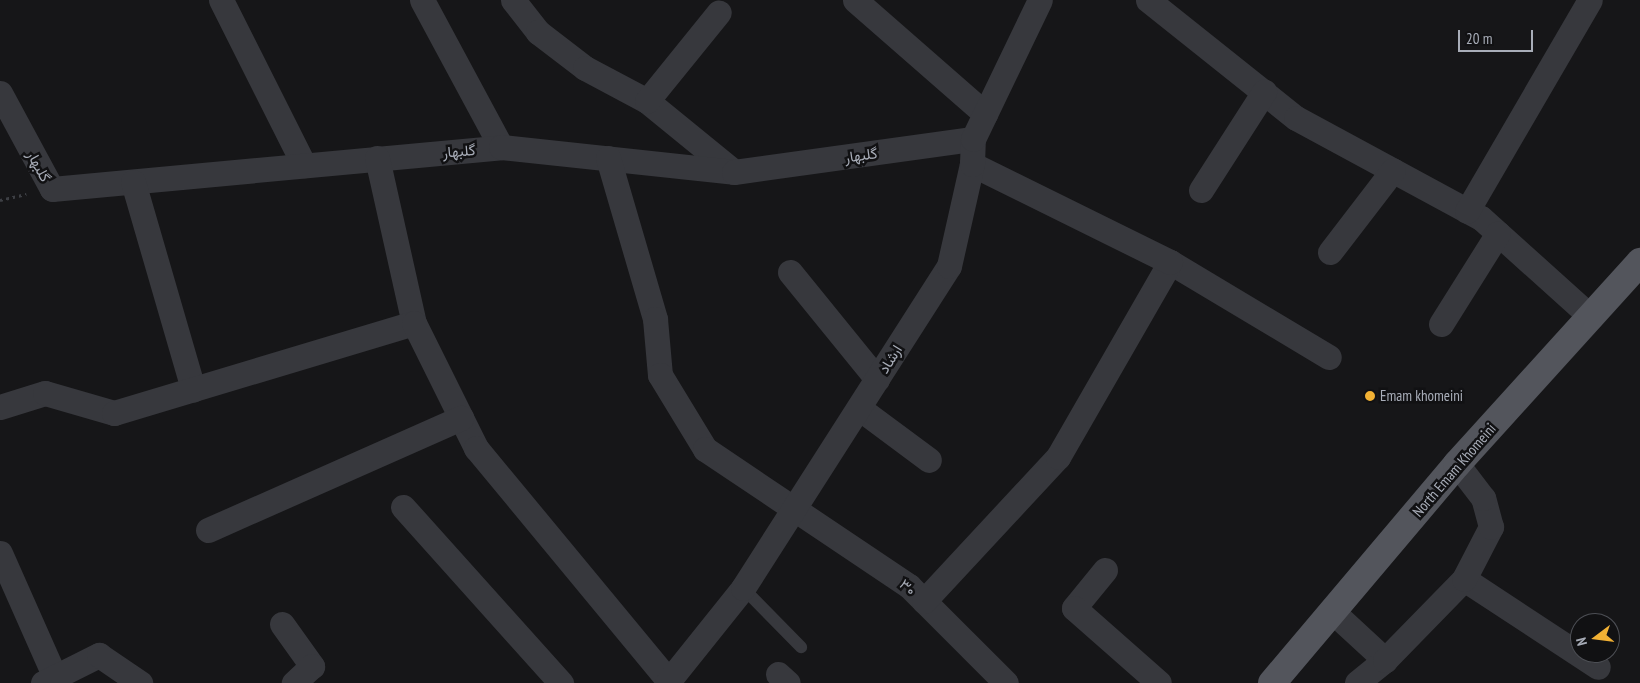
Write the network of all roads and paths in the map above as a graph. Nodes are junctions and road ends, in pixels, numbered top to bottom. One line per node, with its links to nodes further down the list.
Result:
1 (221, 0): 18 (street)
2 (422, 0): 14 (street)
3 (513, 0): 11 (street)
4 (855, 0): 12 (street)
5 (1040, 0): 12 (street, ارشاد)
6 (1590, 0): 23 (street)
7 (1150, 1): 9 (street)
8 (719, 12): 11 (street)
9 (1264, 92): 19 (street); 22 (street)
10 (0, 93): 21 (street, گلبهار)
11 (647, 101): 20 (street)
12 (985, 114): 13 (street, ارشاد)
13 (973, 139): 17 (street, ارشاد); 20 (street, گلبهار)
14 (501, 147): 15 (street, گلبهار); 16 (street, گلبهار)
15 (377, 158): 18 (street, گلبهار); 30 (street)
16 (608, 158): 20 (street, گلبهار); 41 (street, ۳۰)
17 (972, 164): 26 (street); 33 (street, ارشاد)
18 (304, 165): 21 (street, گلبهار)
19 (1393, 170): 23 (street); 25 (street)
20 (734, 172)
21 (133, 182): 34 (street)
22 (1201, 190)
23 (1467, 210): 24 (street)
24 (1498, 233): 29 (street); 31 (street)
25 (1330, 252)
26 (1170, 262): 32 (street); 47 (street)
27 (1638, 269): 29 (main road, North Emam Khomeini)
28 (790, 272): 33 (street)
29 (1591, 317): 39 (main road, North Emam Khomeini)
30 (414, 322): 34 (street); 37 (street)
31 (1441, 324)
32 (1329, 357)
33 (877, 379): 36 (street, ارشاد)
34 (192, 389): 35 (street)
35 (1, 403)
36 (859, 408): 38 (street); 41 (street, ارشاد)
37 (461, 418): 42 (street); 54 (street)
38 (929, 460)
39 (1457, 464): 45 (street); 48 (main road, North Emam Khomeini)
40 (403, 507): 57 (street)
41 (795, 508): 46 (street, ارشاد); 47 (street, ۳۰)
42 (208, 530)
43 (0, 553): 53 (street)
44 (1105, 570): 59 (street)
45 (1464, 579): 51 (street); 52 (street)
46 (743, 588): 50 (lane); 54 (street, ارشاد)
47 (924, 601): 58 (street, ۳۰)
48 (1333, 612): 51 (street); 60 (main road, North Emam Khomeini)
49 (282, 624): 56 (street)
50 (801, 647)
51 (1385, 660): 61 (street)
52 (1598, 667)
53 (49, 680): 55 (street)
54 (668, 682)
55 (140, 683)
56 (294, 683)
57 (561, 683)
58 (1006, 683)
59 (1159, 683)
60 (1272, 683)
61 (1357, 683)

